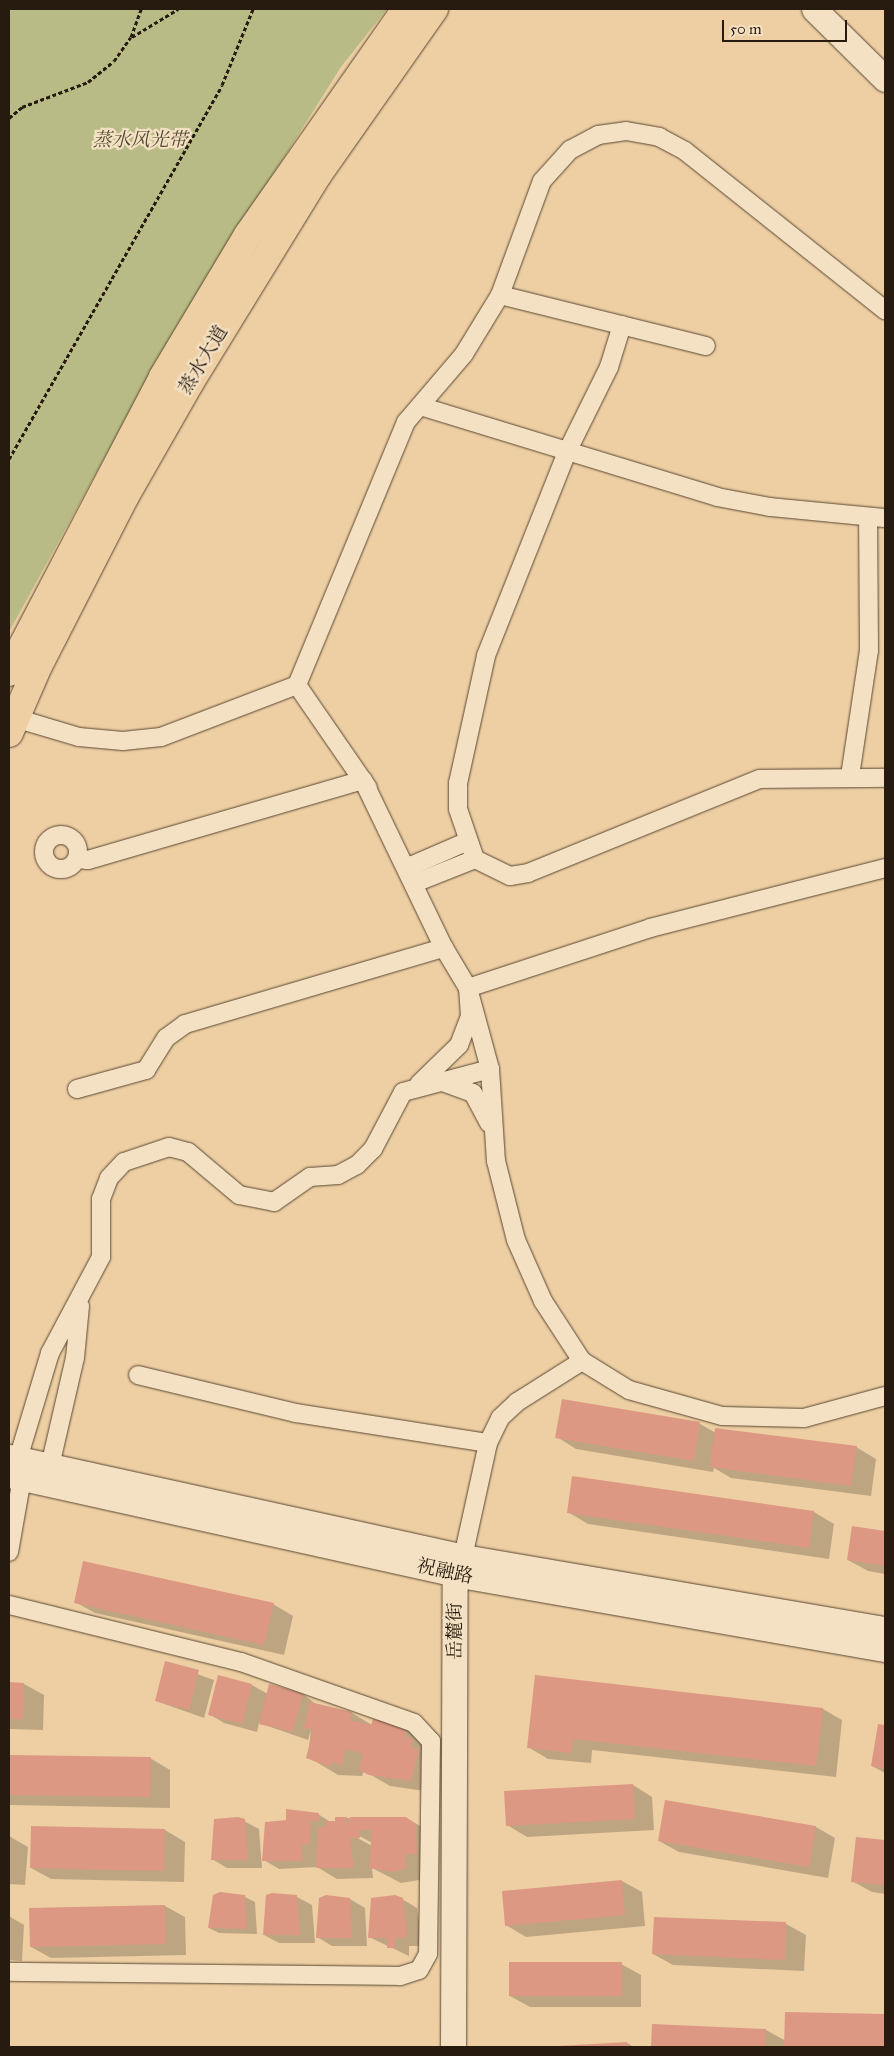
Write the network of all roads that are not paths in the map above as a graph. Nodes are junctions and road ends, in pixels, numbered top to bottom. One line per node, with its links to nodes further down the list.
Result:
1 (406, 9): 14 (main road, 蒸水大道)
2 (434, 9): 16 (main road, 蒸水大道)
3 (814, 9): 6 (main road)
4 (828, 9): 5 (main road)
5 (885, 64)
6 (885, 78)
7 (500, 295): 8 (street); 9 (street); 11 (street)
8 (885, 310)
9 (622, 325): 10 (street); 12 (street)
10 (706, 346)
11 (420, 406): 12 (street); 15 (street)
12 (567, 452): 13 (street); 20 (street)
13 (877, 518): 17 (street)
14 (9, 672)
15 (297, 685): 16 (street); 19 (street)
16 (12, 726)
17 (850, 776): 18 (street); 22 (street)
18 (885, 778)
19 (363, 780): 21 (street); 24 (street)
20 (466, 842): 22 (street); 24 (street)
21 (77, 859)
22 (475, 859): 24 (street)
23 (885, 868): 26 (street)
24 (415, 874): 25 (street)
25 (444, 948): 26 (street); 31 (street)
26 (468, 988): 27 (street); 30 (street)
27 (481, 1031): 28 (street); 30 (street)
28 (490, 1069): 29 (street); 32 (street)
29 (437, 1080): 30 (street); 32 (street)
30 (418, 1084): 33 (street)
31 (78, 1089)
32 (493, 1135): 34 (street)
33 (80, 1301): 38 (street); 39 (street)
34 (582, 1361): 36 (street); 37 (street)
35 (138, 1375): 37 (street)
36 (885, 1396)
37 (488, 1443): 41 (street)
38 (50, 1466): 39 (main road, 祝融路); 41 (main road, 祝融路)
39 (14, 1467): 40 (street); 41 (main road, 祝融路)
40 (9, 1552)
41 (461, 1569): 43 (main road, 祝融路); 44 (main road, 祝融路); 46 (main road, 岳麓街); 47 (main road, 岳麓街)
42 (9, 1605): 45 (street)
43 (885, 1628)
44 (885, 1649)
45 (9, 1972)
46 (453, 2047)
47 (463, 2047)

